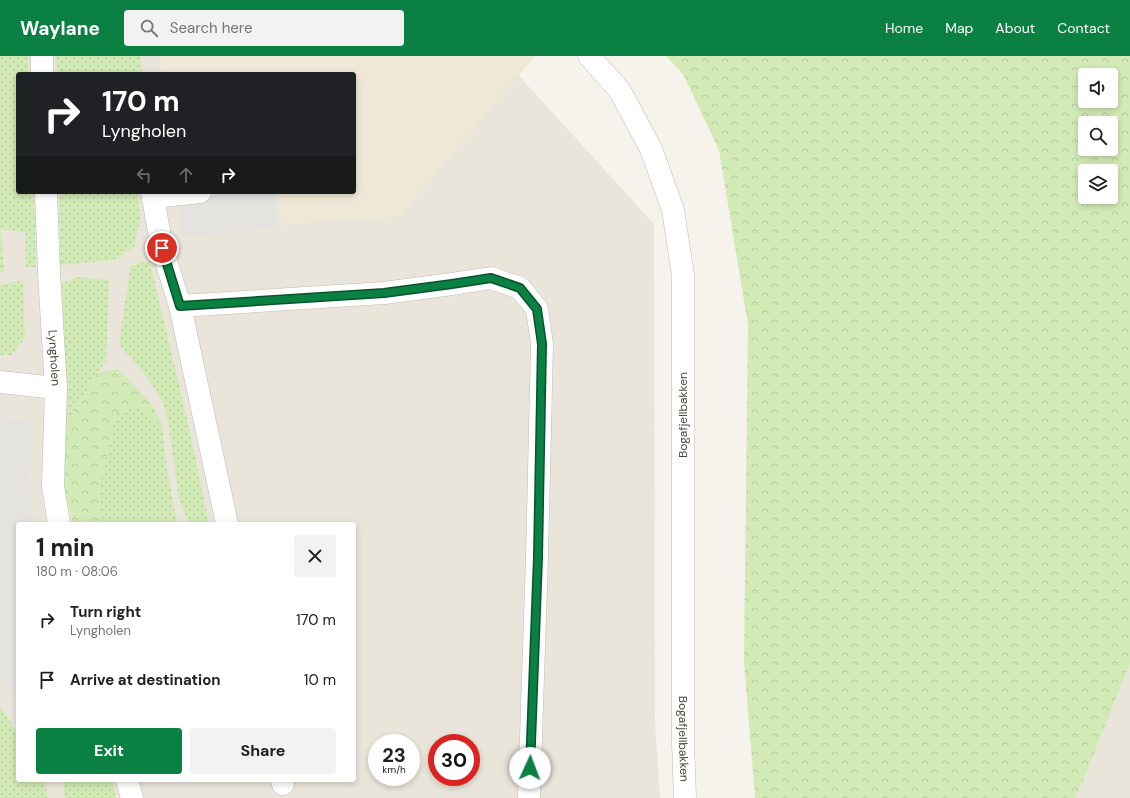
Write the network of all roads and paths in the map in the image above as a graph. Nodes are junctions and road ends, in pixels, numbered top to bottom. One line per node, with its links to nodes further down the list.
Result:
1 (42, 56): 3 (street)
2 (589, 56): 14 (street, Bogafjellbakken)
3 (42, 72)
4 (46, 194): 8 (street, Lyngholen)
5 (153, 194): 6 (street)
6 (180, 306): 10 (street); 13 (street)
7 (0, 382): 8 (street)
8 (56, 388): 9 (street, Lyngholen)
9 (59, 522)
10 (227, 522)
11 (128, 782): 12 (street)
12 (132, 798)
13 (529, 798)
14 (685, 798)

